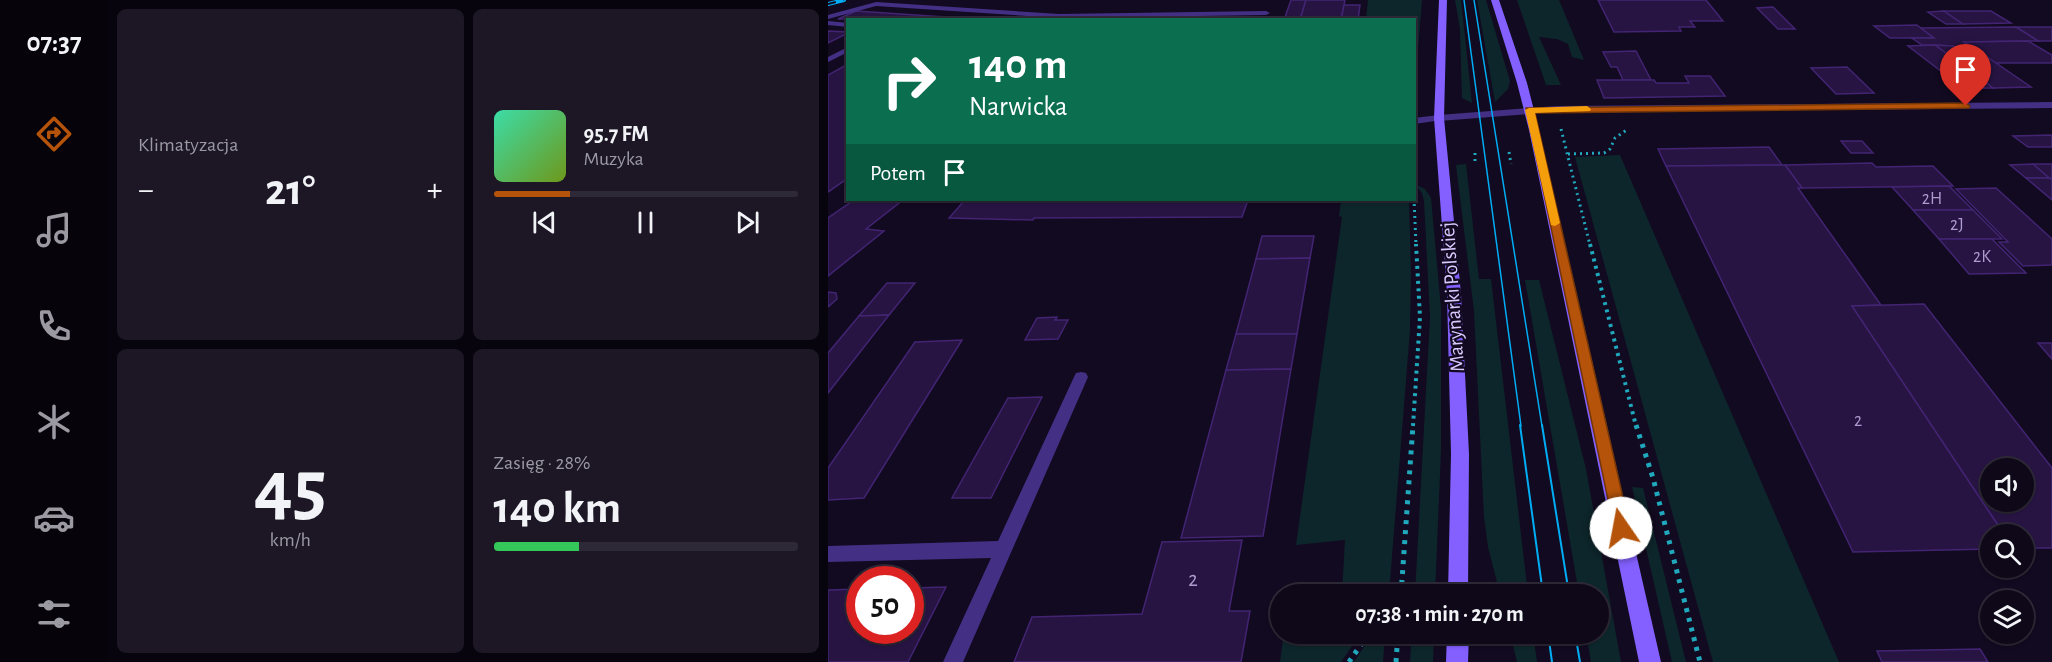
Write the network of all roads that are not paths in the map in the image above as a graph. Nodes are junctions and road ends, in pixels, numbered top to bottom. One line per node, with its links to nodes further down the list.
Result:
1 (1443, 0): 12 (main road, Marynarki Polskiej)
2 (1495, 0): 11 (main road)
3 (1266, 13): 5 (lane)
4 (828, 17): 5 (lane)
5 (1080, 17)
6 (828, 23): 7 (lane)
7 (846, 25)
8 (846, 50): 9 (lane)
9 (828, 60)
10 (2052, 105): 11 (street)
11 (1529, 110): 12 (street); 21 (main road)
12 (1439, 118): 13 (lane); 17 (main road, Marynarki Polskiej)
13 (1416, 121)
14 (1081, 377): 15 (lane)
15 (1005, 549): 16 (lane); 19 (lane)
16 (828, 554)
17 (1458, 584)
18 (1458, 644): 20 (main road)
19 (953, 662)
20 (1457, 662)
21 (1650, 662)

